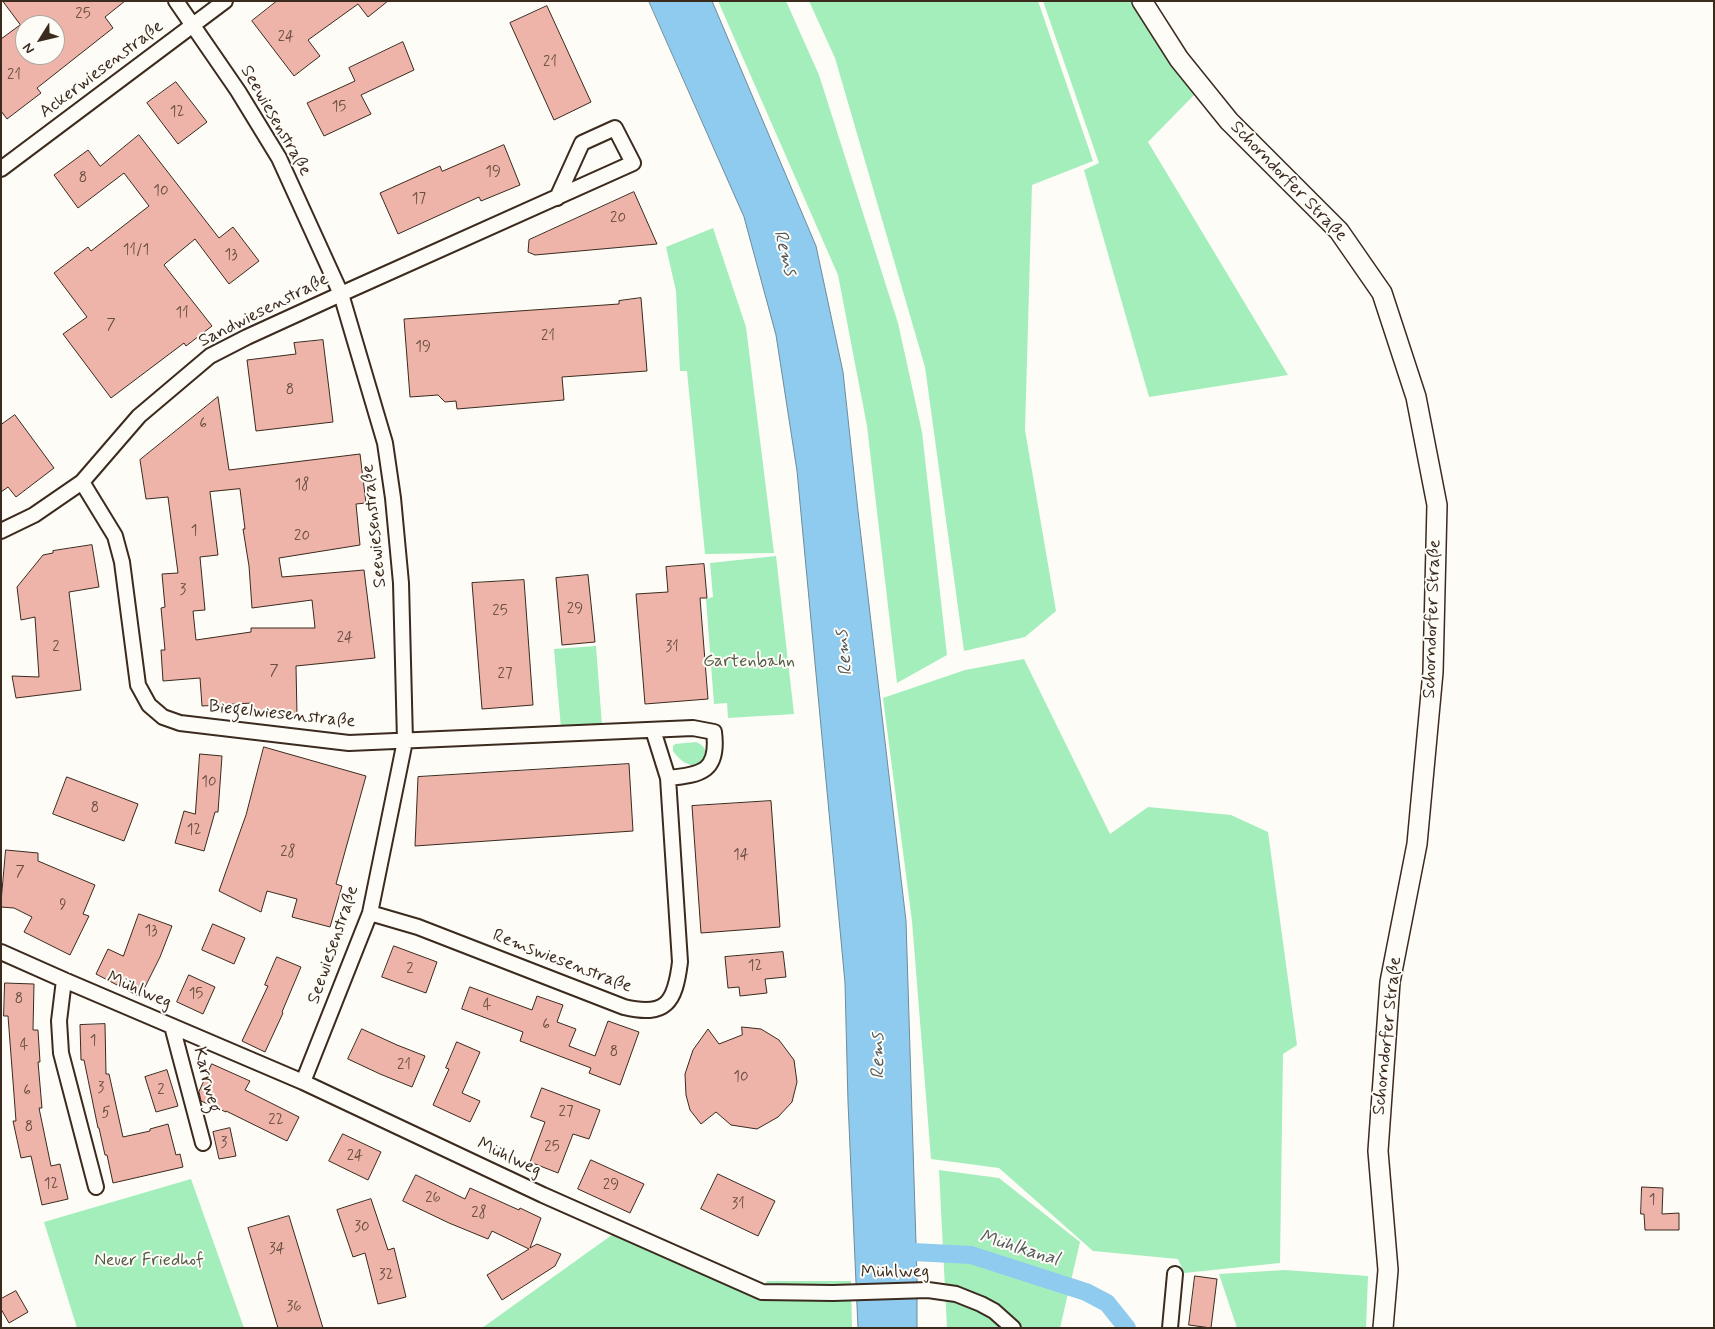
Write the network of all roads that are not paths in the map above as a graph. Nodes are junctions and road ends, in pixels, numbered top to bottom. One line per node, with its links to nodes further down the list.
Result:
1 (176, 1): 4 (street, Seewiesenstraße)
2 (225, 1): 4 (street, Ackerwiesenstraße)
3 (1142, 1): 23 (main road, Schorndorfer Straße)
4 (193, 25): 5 (street, Ackerwiesenstraße); 7 (street, Seewiesenstraße)
5 (1, 169)
6 (557, 198): 6 (street, Sandwiesenstraße); 7 (street, Sandwiesenstraße)
7 (341, 294): 8 (street, Sandwiesenstraße); 11 (street, Seewiesenstraße)
8 (82, 482): 9 (street, Sandwiesenstraße); 11 (street, Biegelwiesenstraße)
9 (1, 531)
10 (653, 730): 11 (street, Biegelwiesenstraße); 12 (street); 12 (street, Biegelwiesenstraße)
11 (405, 741): 13 (street, Seewiesenstraße)
12 (668, 778): 13 (street, Remswiesenstraße)
13 (370, 913): 17 (street, Seewiesenstraße)
14 (1, 952): 15 (street, Mühlweg)
15 (64, 980): 16 (street, Mühlweg); 19 (street)
16 (172, 1026): 17 (street, Mühlweg); 18 (street, Karrweg)
17 (303, 1082): 21 (street, Mühlweg)
18 (203, 1143)
19 (96, 1186)
20 (1175, 1274): 22 (street)
21 (1013, 1328)
22 (1170, 1328)
23 (1383, 1328)

